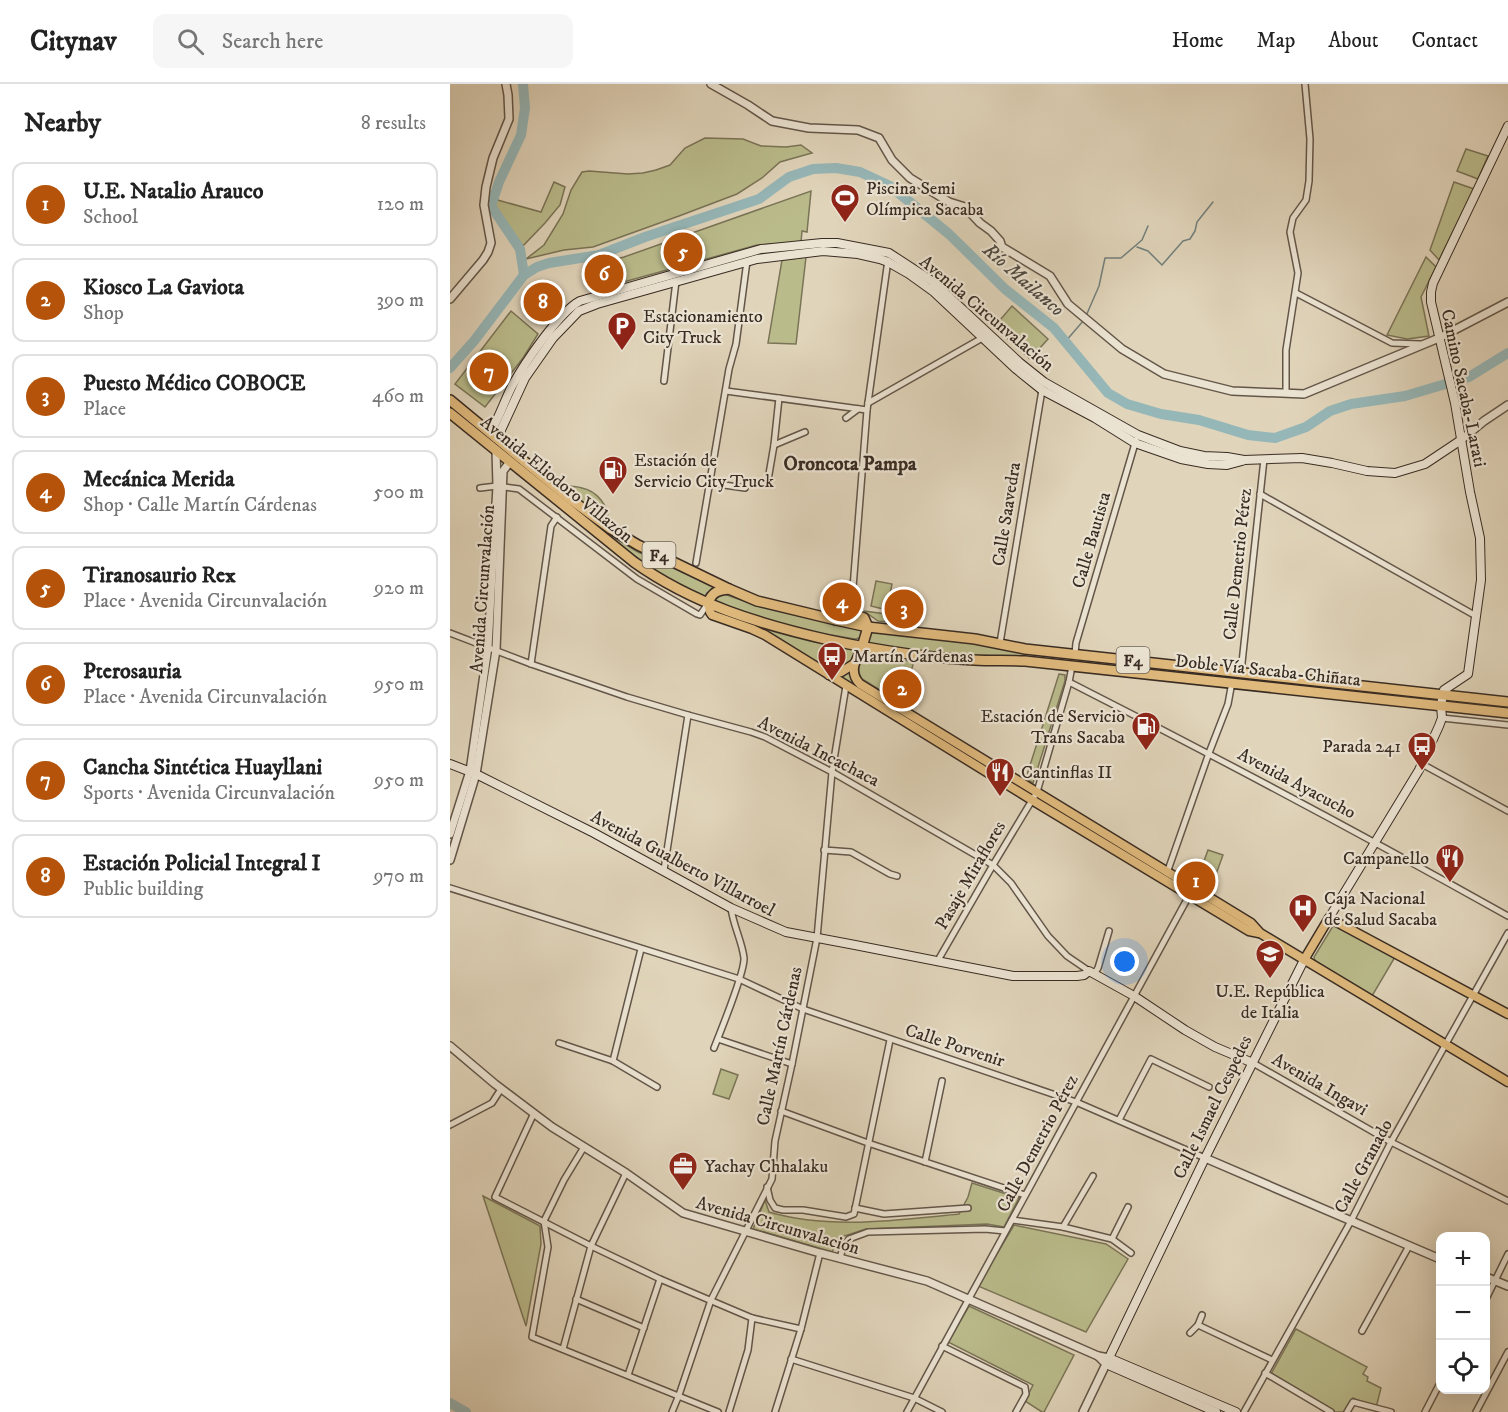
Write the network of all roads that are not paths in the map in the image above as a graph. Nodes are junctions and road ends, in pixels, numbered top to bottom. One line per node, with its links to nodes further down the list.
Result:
1 (506, 84): 9 (street)
2 (711, 84): 18 (street)
3 (1305, 84): 8 (street)
4 (1508, 126): 13 (main road, Camino Sacaba-Larati)
5 (746, 258): 6 (main road, Avenida Circunvalación); 7 (main road, Avenida Circunvalación); 10 (main road, Avenida Circunvalación); 17 (street)
6 (889, 258): 12 (main road, Avenida Circunvalación); 21 (street)
7 (676, 281): 10 (main road, Avenida Circunvalación); 15 (street)
8 (1296, 294): 14 (street); 18 (street)
9 (450, 298)
10 (596, 300): 29 (main road, Avenida Circunvalación)
11 (1508, 302): 13 (street)
12 (986, 336): 16 (main road, Avenida Circunvalación); 21 (street); 30 (main road, Avenida Circunvalación)
13 (1439, 338): 14 (street); 31 (main road, Camino Sacaba-Larati)
14 (1420, 344): 18 (street)
15 (664, 381)
16 (1042, 390): 30 (main road, Avenida Circunvalación); 51 (street, Calle Saavedra)
17 (726, 391): 19 (street); 37 (street)
18 (1286, 393)
19 (779, 398): 23 (street); 32 (street)
20 (450, 400): 27 (highway, Avenida Eliodoro Villazón / F4)
21 (868, 403): 24 (street)
22 (1506, 408): 31 (street)
23 (858, 409): 24 (street); 26 (street)
24 (867, 410): 46 (street)
25 (450, 413): 27 (highway, Avenida Eliodoro Villazón / F4)
26 (846, 418)
27 (472, 424): 29 (highway, Avenida Eliodoro Villazón / F4); 33 (highway, Avenida Eliodoro Villazón / F4)
28 (805, 432): 32 (street)
29 (493, 435): 44 (highway, Avenida Eliodoro Villazón / F4)
30 (1136, 439): 34 (main road, Avenida Circunvalación); 55 (street, Calle Bautista)
31 (1461, 440): 34 (main road, Avenida Circunvalación); 47 (main road, Camino Sacaba-Larati)
32 (774, 445): 36 (street)
33 (496, 450): 35 (highway, Avenida Eliodoro Villazón / F4); 38 (street, Avenida Circunvalación)
34 (1264, 459): 41 (street, Calle Demetrio Pérez)
35 (510, 462): 38 (street, Avenida Circunvalación); 45 (highway, Avenida Eliodoro Villazón / F4)
36 (768, 480)
37 (710, 483): 40 (street); 43 (street)
38 (500, 487): 39 (street); 42 (street); 52 (street, Avenida Circunvalación); 54 (street, Avenida Circunvalación)
39 (480, 488)
40 (745, 488)
41 (1260, 494): 47 (street); 59 (street, Calle Demetrio Pérez)
42 (557, 517): 45 (street); 56 (street)
43 (696, 562)
44 (729, 589): 45 (highway); 48 (highway, Doble Vía Sacaba-Chiñata / F4)
45 (708, 603): 53 (highway, Doble Vía Sacaba-Chiñata / F4); 60 (main road)
46 (851, 613): 48 (highway); 49 (highway)
47 (1476, 616): 64 (main road, Camino Sacaba-Larati)
48 (836, 620): 49 (highway, Doble Vía Sacaba-Chiñata / F4)
49 (868, 627): 51 (highway, Doble Vía Sacaba-Chiñata / F4); 53 (highway)
50 (450, 633): 52 (street, Avenida Incachaca)
51 (1000, 643): 55 (highway, Doble Vía Sacaba-Chiñata / F4)
52 (488, 647): 54 (street, Avenida Incachaca); 75 (street, Avenida Circunvalación)
53 (862, 647): 57 (main road); 58 (highway, Doble Vía Sacaba-Chiñata / F4)
54 (496, 650): 56 (street, Avenida Incachaca); 75 (street, Avenida Circunvalación)
55 (1075, 654): 59 (highway, Doble Vía Sacaba-Chiñata / F4)
56 (531, 664): 68 (street, Avenida Incachaca)
57 (854, 664): 60 (main road); 76 (main road)
58 (1072, 666): 61 (street, Pasaje Miraflores); 62 (highway, Doble Vía Sacaba-Chiñata / F4)
59 (1241, 672): 64 (highway, Doble Vía Sacaba-Chiñata / F4)
60 (828, 675): 63 (main road)
61 (1069, 682): 71 (street, Avenida Ayacucho); 76 (street, Pasaje Miraflores)
62 (1232, 682): 66 (highway, Doble Vía Sacaba-Chiñata / F4); 71 (street)
63 (846, 686): 74 (street, Calle Martín Cárdenas); 76 (main road)
64 (1443, 695): 65 (highway, Doble Vía Sacaba-Chiñata / F4); 66 (main road, Calle Ismael Cespedes)
65 (1508, 702)
66 (1441, 705): 67 (highway, Doble Vía Sacaba-Chiñata / F4); 69 (main road, Calle Ismael Cespedes)
67 (1508, 713)
68 (688, 715): 74 (street, Avenida Incachaca); 83 (street)
69 (1442, 718): 70 (street); 73 (main road, Calle Ismael Cespedes)
70 (1508, 725)
71 (1209, 753): 79 (street, Avenida Ayacucho); 85 (street)
72 (450, 764): 75 (main road, Avenida Gualberto Villarroel)
73 (1422, 764): 77 (street); 79 (main road, Calle Ismael Cespedes)
74 (832, 772): 80 (street, Calle Martín Cárdenas); 82 (street, Avenida Incachaca)
75 (473, 773): 78 (street, Avenida Circunvalación); 81 (street, Avenida Circunvalación); 83 (main road, Avenida Gualberto Villarroel)
76 (1034, 796): 82 (street, Pasaje Miraflores); 85 (main road)
77 (1508, 811)
78 (450, 834)
79 (1375, 841): 89 (street, Avenida Ayacucho); 90 (main road, Calle Ismael Cespedes)
80 (824, 850): 84 (street); 93 (street, Calle Martín Cárdenas)
81 (450, 860)
82 (993, 865): 96 (street, Pasaje Miraflores); 97 (street, Avenida Incachaca)
83 (664, 870): 88 (main road, Avenida Gualberto Villarroel)
84 (897, 876)
85 (1166, 876): 87 (main road)
86 (450, 888): 94 (street, Calle Porvenir)
87 (1191, 892): 95 (main road); 100 (street, Calle Demetrio Pérez)
88 (731, 908): 93 (main road, Avenida Gualberto Villarroel); 98 (street)
89 (1508, 916)
90 (1329, 918): 95 (main road, Calle Ismael Cespedes); 99 (main road)
91 (1108, 931): 97 (street)
92 (1508, 933): 99 (street, Calle Granado)
93 (817, 938): 96 (main road, Avenida Gualberto Villarroel); 101 (street, Calle Martín Cárdenas)
94 (641, 949): 98 (street, Calle Porvenir); 109 (street)
95 (1304, 960): 106 (main road); 110 (main road, Calle Ismael Cespedes)
96 (937, 962): 97 (main road, Avenida Gualberto Villarroel)
97 (1091, 972): 100 (main road, Avenida Ingavi)
98 (739, 979): 101 (street, Calle Porvenir); 103 (street)
99 (1473, 995): 102 (main road); 106 (street, Calle Granado)
100 (1134, 996): 110 (main road, Avenida Ingavi); 117 (street, Calle Demetrio Pérez)
101 (803, 1009): 104 (street, Calle Porvenir); 111 (street, Calle Martín Cárdenas)
102 (1508, 1014)
103 (717, 1040): 108 (street); 111 (street)
104 (890, 1040): 117 (street, Calle Porvenir); 123 (street)
105 (559, 1042): 109 (street)
106 (1446, 1044): 113 (main road); 122 (street, Calle Granado)
107 (450, 1046): 116 (street, Avenida Circunvalación)
108 (714, 1048)
109 (613, 1061): 114 (street)
110 (1253, 1063): 122 (street, Avenida Ingavi); 125 (main road, Calle Ismael Cespedes)
111 (792, 1064): 118 (street, Calle Martín Cárdenas)
112 (942, 1081): 126 (street)
113 (1508, 1082)
114 (657, 1087)
115 (1209, 1087): 120 (street)
116 (501, 1089): 119 (street, Avenida Circunvalación); 121 (street)
117 (1076, 1102): 120 (street, Calle Porvenir); 130 (street, Calle Demetrio Pérez)
118 (781, 1111): 123 (street); 129 (street, Calle Martín Cárdenas)
119 (534, 1113): 124 (street, Avenida Circunvalación); 136 (street)
120 (1119, 1120): 125 (street, Calle Porvenir)
121 (450, 1125)
122 (1391, 1142): 131 (street, Avenida Ingavi); 137 (street, Calle Granado)
123 (868, 1143): 126 (street); 133 (street)
124 (584, 1147): 127 (street, Avenida Circunvalación); 136 (street)
125 (1205, 1158): 137 (street, Calle Porvenir); 169 (main road, Calle Ismael Cespedes)
126 (925, 1162): 130 (street)
127 (626, 1173): 139 (street, Avenida Circunvalación); 142 (street)
128 (1093, 1176): 138 (street)
129 (767, 1187): 133 (street); 139 (street, Calle Martín Cárdenas)
130 (1025, 1196): 135 (street, Calle Demetrio Pérez)
131 (1508, 1201)
132 (1128, 1206): 141 (street)
133 (855, 1208): 134 (street)
134 (968, 1208)
135 (1012, 1220): 138 (street); 140 (street, Calle Demetrio Pérez)
136 (544, 1221): 142 (street); 165 (street)
137 (1351, 1221): 143 (street, Calle Porvenir); 168 (street, Calle Granado)
138 (1063, 1227): 141 (street)
139 (746, 1231): 144 (street, Avenida Circunvalación); 155 (street, Calle Martín Cárdenas)
140 (1005, 1231): 148 (street); 156 (street, Calle Demetrio Pérez)
141 (1112, 1239): 145 (street)
142 (591, 1246): 149 (street); 154 (street)
143 (1408, 1246): 147 (street, Calle Porvenir); 162 (street)
144 (820, 1253): 148 (street, Avenida Circunvalación); 161 (street)
145 (1131, 1253)
146 (1508, 1254): 151 (street)
147 (1436, 1257)
148 (840, 1259): 156 (street, Avenida Circunvalación)
149 (660, 1279): 155 (street); 160 (street)
150 (1490, 1279): 151 (street)
151 (1495, 1281): 152 (street); 153 (street)
152 (1508, 1286)
153 (1490, 1290)
154 (576, 1299): 160 (street); 165 (street)
155 (711, 1300): 158 (street); 173 (street, Calle Martín Cárdenas)
156 (968, 1300): 164 (street, Calle Demetrio Pérez); 169 (street, Avenida Circunvalación)
157 (1202, 1315): 159 (street)
158 (752, 1318): 161 (street); 177 (street)
159 (1198, 1325): 163 (street); 168 (street)
160 (644, 1328): 171 (street)
161 (801, 1329): 167 (street)
162 (1362, 1331)
163 (1190, 1333)
164 (942, 1346): 174 (street, Calle Demetrio Pérez); 181 (street)
165 (563, 1349): 171 (street)
166 (1508, 1352): 190 (street)
167 (791, 1359): 174 (street); 178 (street)
168 (1272, 1360): 170 (street, Calle Granado)
169 (1107, 1361): 182 (street, Calle Ismael Cespedes); 183 (main road, Avenida Circunvalación); 184 (main road, Avenida Circunvalación)
170 (1265, 1373): 185 (street, Calle Granado); 186 (street)
171 (628, 1375): 173 (street)
172 (1436, 1391): 189 (street)
173 (679, 1395): 175 (street, Calle Martín Cárdenas); 176 (street)
174 (914, 1398): 179 (street, Calle Demetrio Pérez); 180 (street)
175 (672, 1412)
176 (718, 1412)
177 (729, 1412)
178 (775, 1412)
179 (906, 1412)
180 (942, 1412)
181 (1016, 1412)
182 (1083, 1412)
183 (1216, 1412)
184 (1236, 1412)
185 (1244, 1412)
186 (1331, 1412)
187 (1347, 1412): 188 (street)
188 (1391, 1412)
189 (1425, 1412)
190 (1476, 1412)

